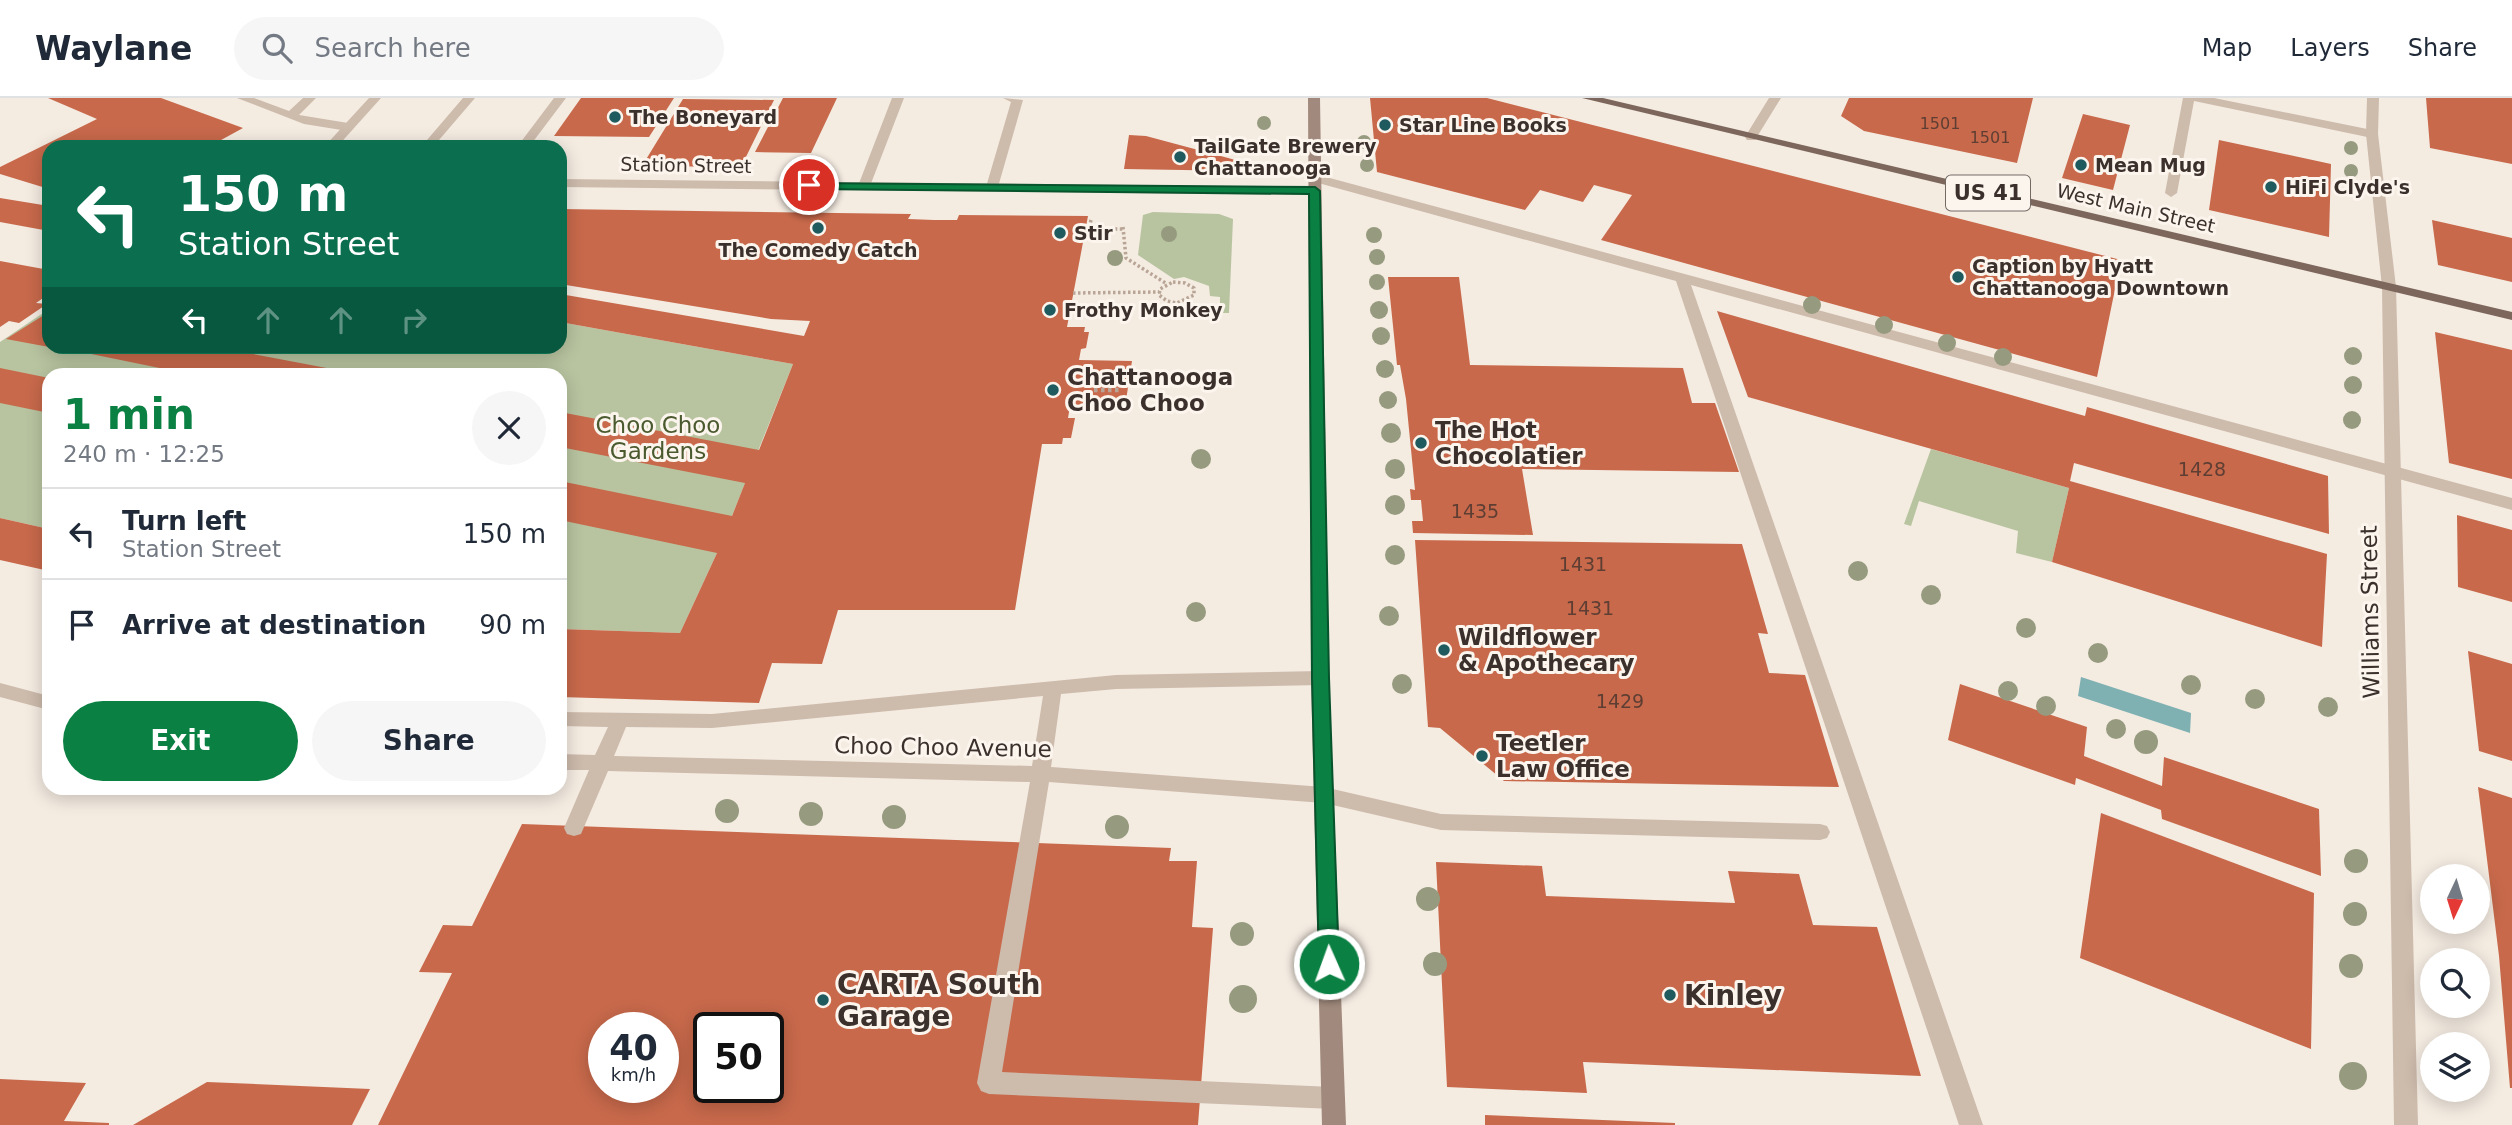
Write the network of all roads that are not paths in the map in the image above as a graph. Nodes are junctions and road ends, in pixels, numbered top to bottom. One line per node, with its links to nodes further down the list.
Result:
1 (243, 98): 14 (street)
2 (310, 98): 14 (street)
3 (375, 98): 15 (street)
4 (469, 98): 19 (street)
5 (560, 98): 20 (street)
6 (898, 98): 23 (street)
7 (1009, 98): 24 (street)
8 (1314, 98): 22 (main road)
9 (1588, 98): 17 (main road, West Main Street / US 41)
10 (1775, 98): 17 (street)
11 (2189, 98): 25 (street)
12 (2197, 98): 16 (street)
13 (2373, 98): 16 (street, Williams Street)
14 (291, 117): 15 (street)
15 (348, 127): 18 (street)
16 (2372, 134): 27 (street, Williams Street)
17 (1751, 137): 27 (main road, West Main Street / US 41)
18 (336, 140)
19 (433, 140)
20 (528, 140)
21 (567, 183): 23 (street, Station Street)
22 (1315, 184): 24 (street, Station Street); 26 (street, Station Street); 31 (main road)
23 (864, 186): 24 (street, Station Street)
24 (992, 187)
25 (2171, 193)
26 (1682, 279): 29 (street, Station Street); 45 (street)
27 (2389, 287): 28 (main road, West Main Street / US 41); 29 (street, Williams Street)
28 (2512, 316)
29 (2392, 471): 30 (street, Station Street); 46 (street, Williams Street)
30 (2512, 504)
31 (1320, 678): 32 (street, Choo Choo Avenue); 40 (main road)
32 (1053, 688): 36 (street, Choo Choo Avenue); 39 (street)
33 (0, 690): 34 (street)
34 (42, 700)
35 (567, 719): 36 (street, Choo Choo Avenue)
36 (620, 720): 38 (street)
37 (567, 762): 38 (street, Choo Choo Avenue)
38 (601, 764): 39 (street, Choo Choo Avenue); 41 (street)
39 (1042, 774): 40 (street, Choo Choo Avenue); 43 (street)
40 (1324, 794): 42 (street, Choo Choo Avenue); 43 (main road)
41 (574, 828)
42 (1821, 832)
43 (1333, 1098): 44 (main road)
44 (1334, 1125)
45 (1970, 1125)
46 (2406, 1125)

